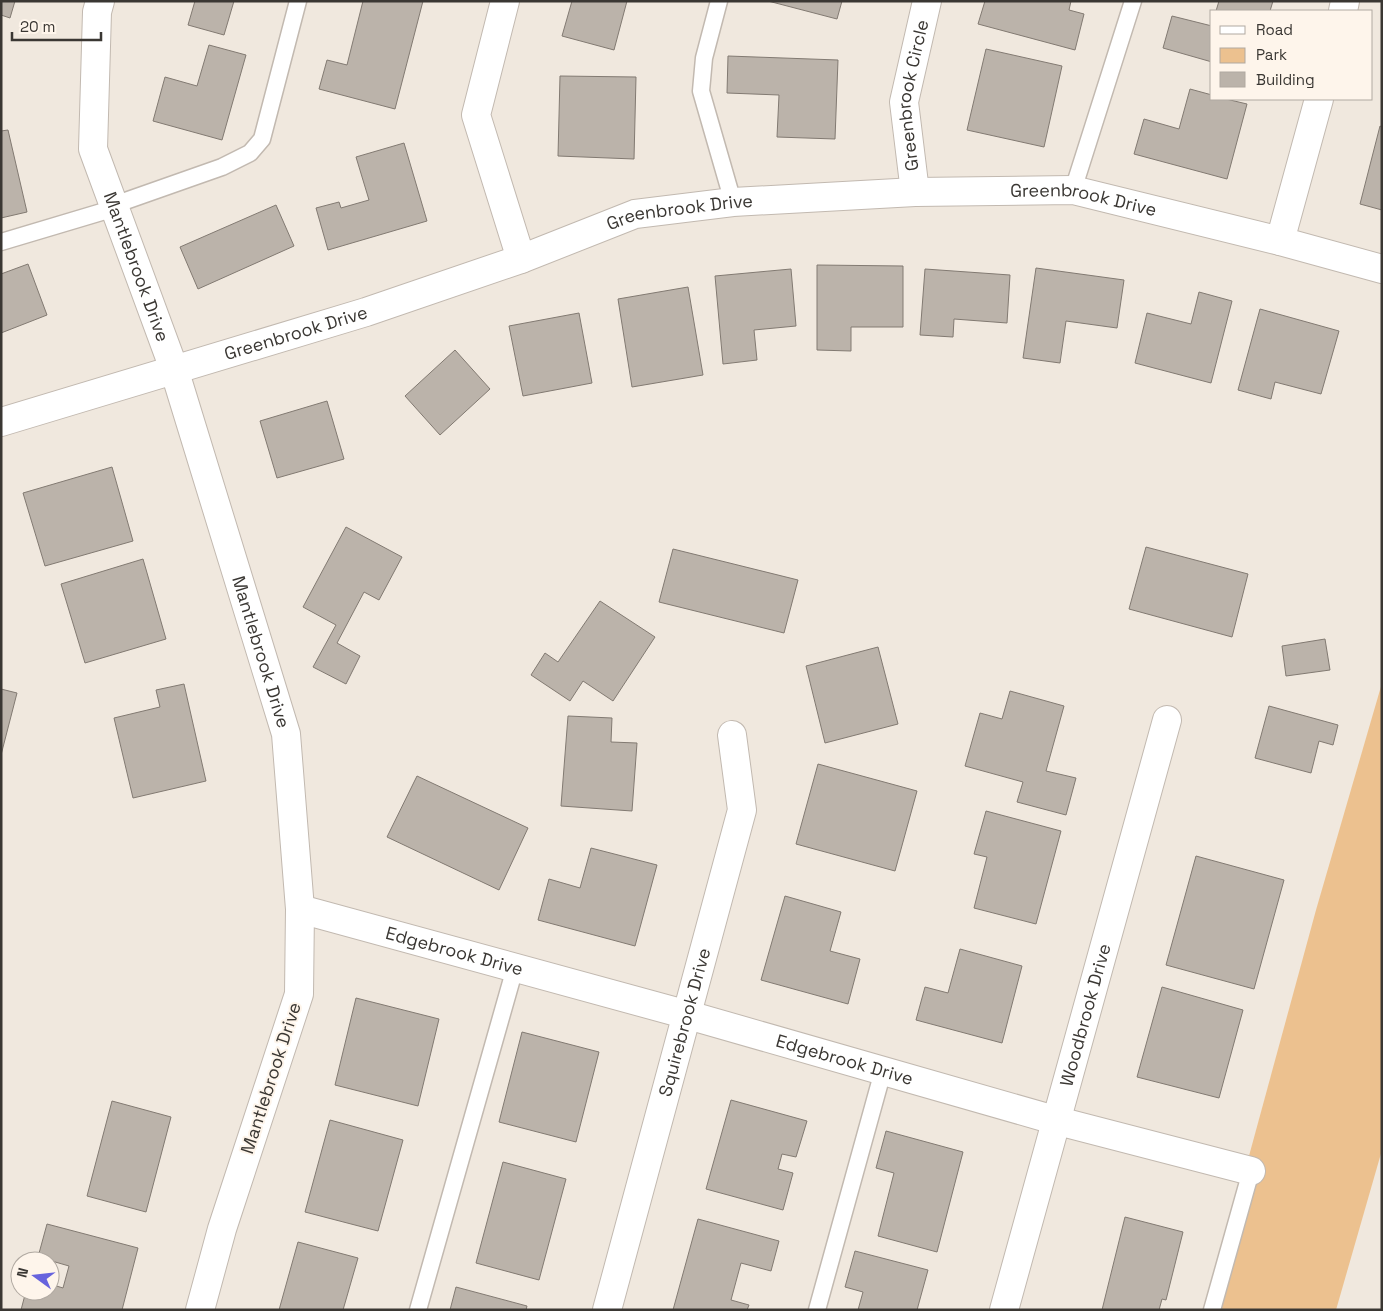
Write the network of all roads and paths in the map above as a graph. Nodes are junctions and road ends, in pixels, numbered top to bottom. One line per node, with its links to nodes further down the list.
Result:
1 (100, 1): 11 (street, Mantlebrook Drive)
2 (298, 1): 11 (lane)
3 (505, 1): 14 (street)
4 (719, 1): 10 (lane)
5 (928, 1): 9 (street, Greenbrook Circle)
6 (1132, 1): 8 (lane)
7 (1319, 100): 12 (street)
8 (1073, 190): 9 (street, Greenbrook Drive); 12 (street, Greenbrook Drive)
9 (915, 192): 10 (street, Greenbrook Drive)
10 (733, 202): 14 (street, Greenbrook Drive)
11 (114, 206): 13 (lane); 16 (street, Mantlebrook Drive)
12 (1280, 241): 15 (street, Greenbrook Drive)
13 (1, 242)
14 (521, 259): 16 (street, Greenbrook Drive)
15 (1382, 269)
16 (174, 369): 17 (street, Greenbrook Drive); 20 (street, Mantlebrook Drive)
17 (1, 422)
18 (1167, 720): 24 (street, Woodbrook Drive)
19 (732, 735): 22 (street, Squirebrook Drive)
20 (300, 909): 21 (street, Edgebrook Drive); 26 (street, Mantlebrook Drive)
21 (515, 968): 22 (street, Edgebrook Drive); 27 (lane)
22 (688, 1015): 23 (street, Edgebrook Drive); 28 (street, Squirebrook Drive)
23 (883, 1071): 24 (street, Edgebrook Drive); 29 (lane)
24 (1058, 1121): 25 (street, Edgebrook Drive); 30 (street, Woodbrook Drive)
25 (1251, 1171): 31 (lane, Edgebrook Drive)
26 (200, 1310)
27 (418, 1310)
28 (607, 1310)
29 (817, 1310)
30 (1004, 1310)
31 (1212, 1310)

